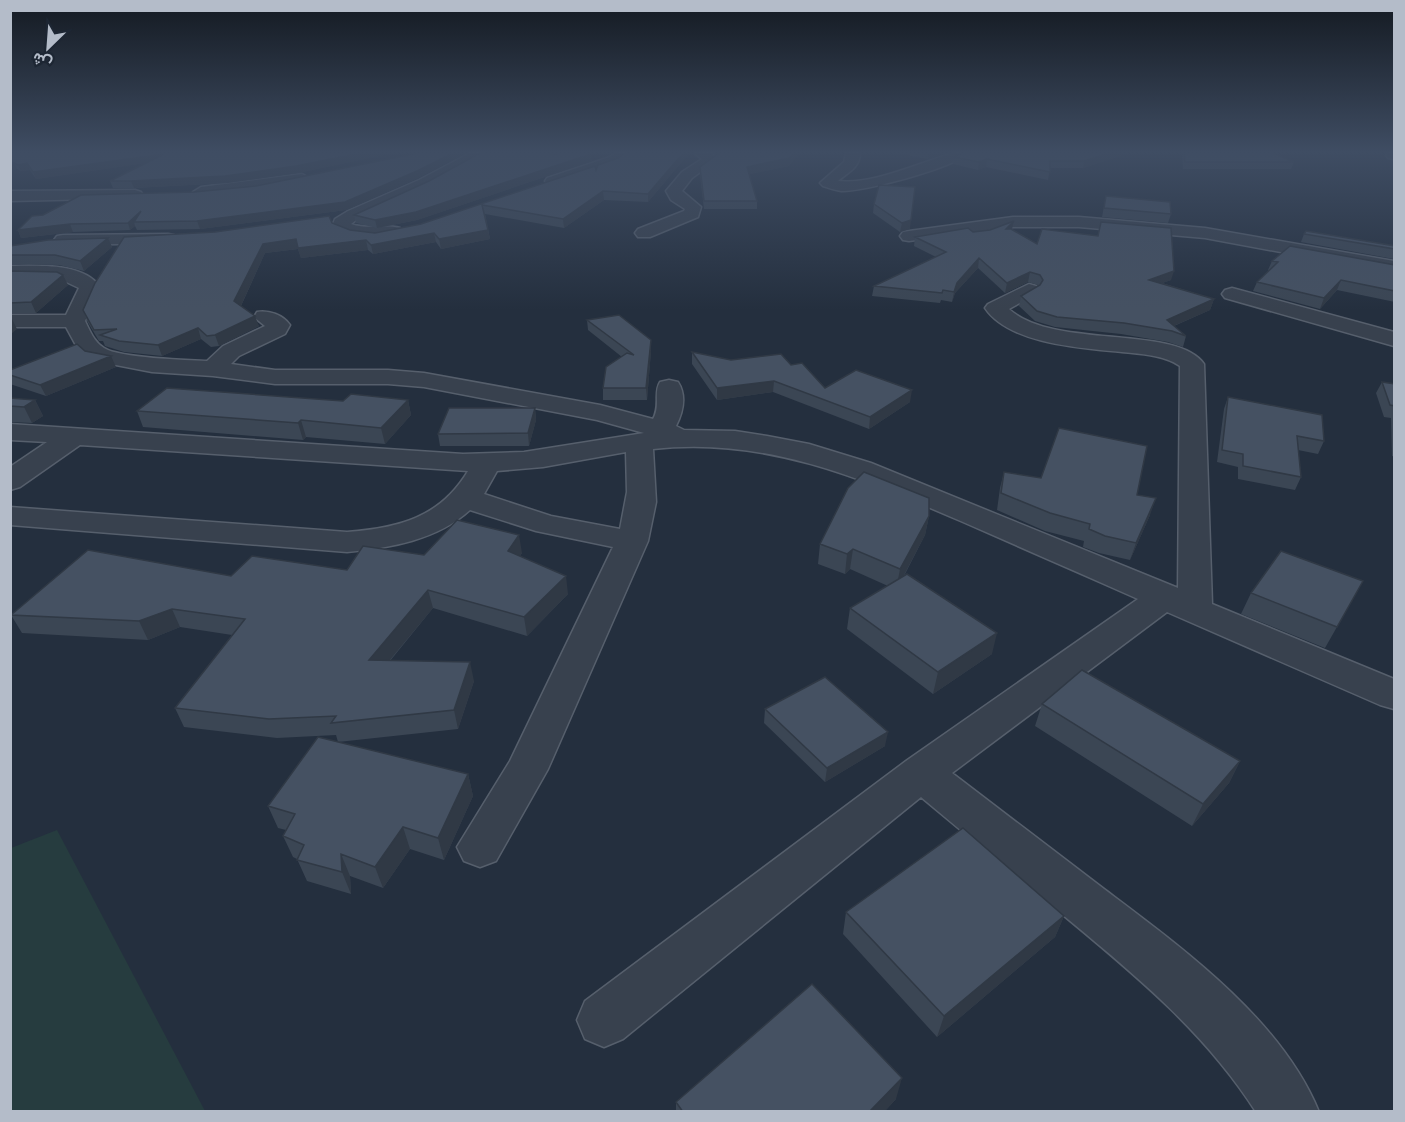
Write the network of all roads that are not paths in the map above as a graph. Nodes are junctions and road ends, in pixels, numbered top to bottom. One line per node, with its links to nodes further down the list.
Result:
1 (375, 205): 3 (street)
2 (690, 205): 6 (street)
3 (351, 216): 4 (street); 5 (street)
4 (323, 219)
5 (412, 228)
6 (644, 233)
7 (190, 237): 9 (street)
8 (909, 237): 10 (street)
9 (44, 241)
10 (1395, 267)
11 (10, 272): 16 (street)
12 (1029, 290): 28 (street)
13 (1232, 294): 17 (street)
14 (265, 317): 18 (street)
15 (10, 321): 16 (street)
16 (74, 321): 18 (street)
17 (1395, 339)
18 (213, 369): 22 (street)
19 (669, 387): 22 (street)
20 (10, 432): 21 (street)
21 (74, 436): 23 (street); 24 (street)
22 (662, 436): 23 (street); 27 (street); 28 (street)
23 (488, 463): 25 (street)
24 (10, 481)
25 (466, 498): 26 (street); 27 (street)
26 (10, 516)
27 (632, 541): 31 (street)
28 (1180, 603): 29 (street); 30 (street)
29 (1395, 696)
30 (921, 773): 32 (street); 33 (street)
31 (480, 847)
32 (604, 1020)
33 (1290, 1112)

